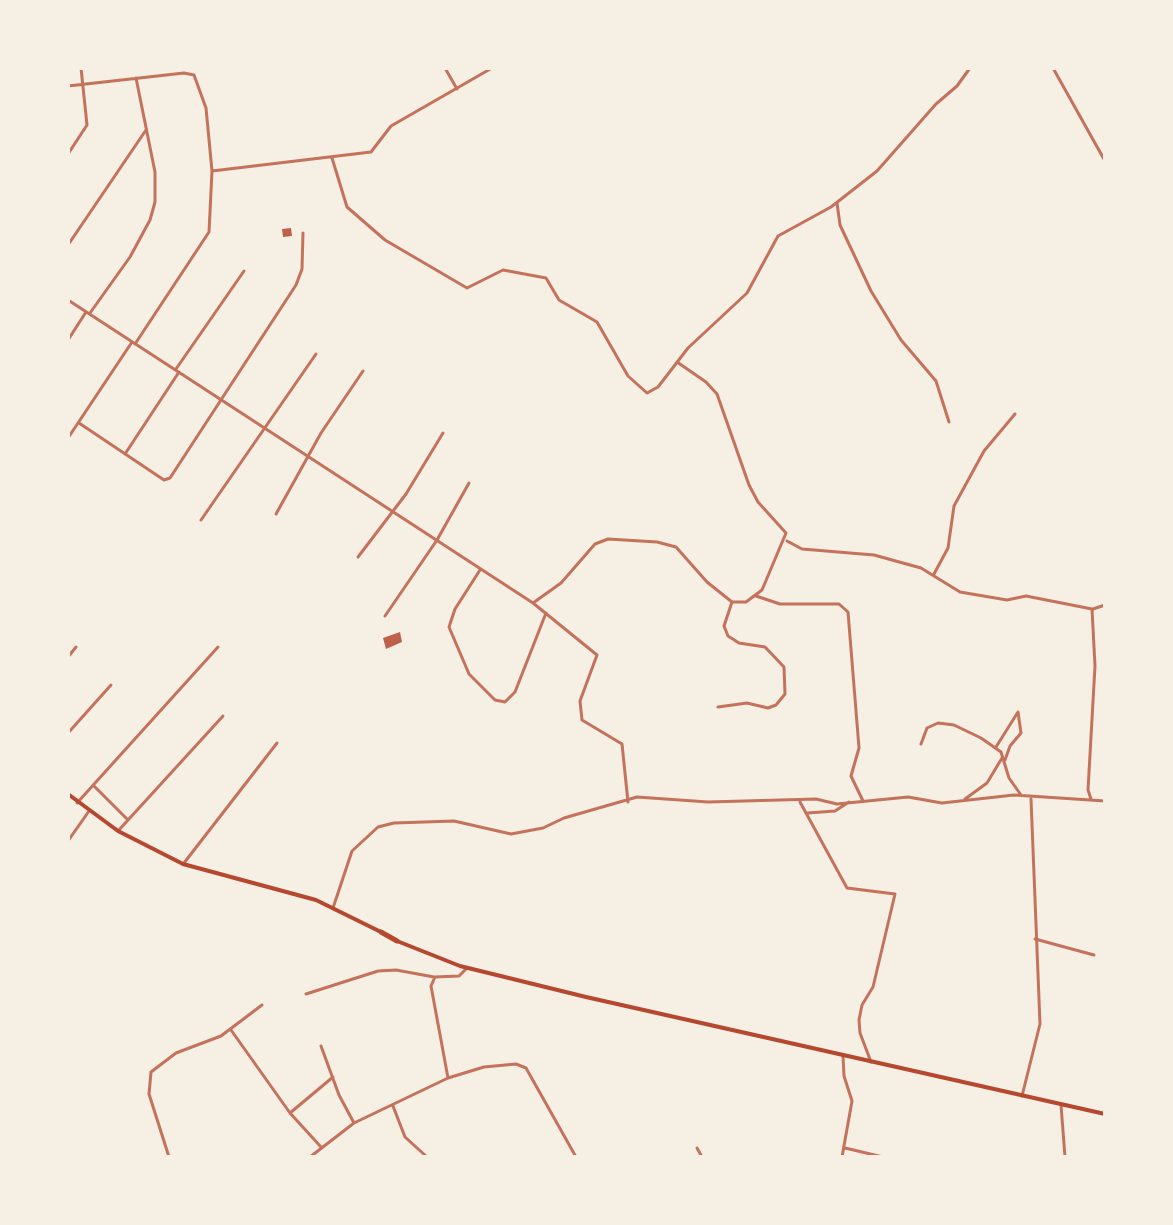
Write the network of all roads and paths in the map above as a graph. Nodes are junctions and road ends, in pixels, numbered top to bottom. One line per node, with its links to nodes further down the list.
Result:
1 (81, 68): 8 (street)
2 (445, 68): 10 (street)
3 (492, 68): 10 (street)
4 (970, 68): 16 (street)
5 (1053, 68): 14 (street)
6 (175, 71): 7 (street); 15 (street)
7 (136, 78): 8 (street); 11 (street)
8 (84, 84): 9 (street); 12 (street)
9 (68, 86)
10 (458, 90): 13 (street)
11 (146, 130): 18 (street); 21 (street)
12 (68, 154)
13 (332, 158): 15 (street); 25 (street)
14 (1105, 161)
15 (212, 171): 23 (street)
16 (837, 203): 25 (street); 30 (street)
17 (303, 233): 28 (street)
18 (68, 245)
19 (244, 271): 26 (street)
20 (68, 300): 21 (street)
21 (88, 313): 22 (street); 23 (street)
22 (68, 340)
23 (133, 343): 26 (street); 31 (street)
24 (316, 354): 32 (street)
25 (677, 362): 42 (street)
26 (177, 371): 28 (street); 35 (street)
27 (363, 371): 36 (street)
28 (221, 399): 32 (street); 35 (street)
29 (1015, 414): 45 (street)
30 (949, 422)
31 (79, 423): 34 (street); 35 (street)
32 (264, 428): 36 (street); 40 (street)
33 (443, 433): 38 (street)
34 (68, 438)
35 (125, 454)
36 (307, 457): 38 (street); 39 (street)
37 (469, 483): 41 (street)
38 (392, 513): 41 (street); 43 (street)
39 (276, 514)
40 (201, 520)
41 (437, 540): 44 (street); 52 (street)
42 (786, 540): 45 (street); 46 (street)
43 (358, 557)
44 (480, 570): 48 (street); 51 (street)
45 (934, 574): 50 (street)
46 (756, 596): 47 (street); 70 (street)
47 (732, 602): 48 (street); 57 (street)
48 (533, 603): 51 (street)
49 (1105, 605): 50 (street)
50 (1092, 609): 68 (street)
51 (546, 613): 73 (street)
52 (385, 616)
53 (76, 647): 55 (street)
54 (218, 647): 64 (street)
55 (68, 657)
56 (111, 685): 59 (street)
57 (718, 707)
58 (223, 716): 78 (street)
59 (68, 733)
60 (277, 743): 81 (street)
61 (921, 744): 62 (street)
62 (996, 747): 63 (street); 63 (street)
63 (1004, 758): 66 (street); 71 (street)
64 (93, 785): 75 (street); 78 (street)
65 (68, 794): 75 (main road)
66 (1024, 797): 67 (street); 71 (street)
67 (1031, 798): 68 (street); 84 (street)
68 (1091, 799): 72 (street)
69 (800, 801): 73 (street); 74 (street); 77 (street)
70 (863, 801): 71 (street); 74 (street)
71 (962, 801)
72 (1105, 801)
73 (628, 802): 82 (street)
74 (849, 802): 77 (street)
75 (77, 803): 76 (main road)
76 (89, 811): 79 (main road); 80 (street)
77 (808, 813): 94 (street)
78 (128, 820): 79 (street)
79 (118, 831): 81 (main road)
80 (68, 841)
81 (183, 864): 82 (main road)
82 (333, 908): 83 (main road)
83 (381, 932): 85 (main road)
84 (1035, 939): 86 (street); 97 (street)
85 (397, 941): 87 (main road)
86 (1094, 955)
87 (468, 968): 88 (street); 93 (main road)
88 (435, 977): 89 (street); 96 (street)
89 (306, 994)
90 (262, 1005): 91 (street)
91 (231, 1030): 100 (street); 106 (street)
92 (321, 1046): 95 (street)
93 (843, 1056): 94 (main road); 105 (street)
94 (871, 1062): 97 (main road)
95 (333, 1077): 100 (street); 102 (street)
96 (448, 1078): 99 (street); 109 (street)
97 (1022, 1096): 98 (main road)
98 (1061, 1105): 101 (main road); 113 (street)
99 (393, 1106): 102 (street); 108 (street)
100 (290, 1113): 103 (street)
101 (1105, 1114)
102 (354, 1123): 103 (street)
103 (321, 1147): 107 (street)
104 (697, 1148): 110 (street)
105 (845, 1148): 111 (street); 112 (street)
106 (169, 1157)
107 (310, 1157)
108 (427, 1157)
109 (576, 1157)
110 (702, 1157)
111 (842, 1157)
112 (883, 1157)
113 (1065, 1157)

